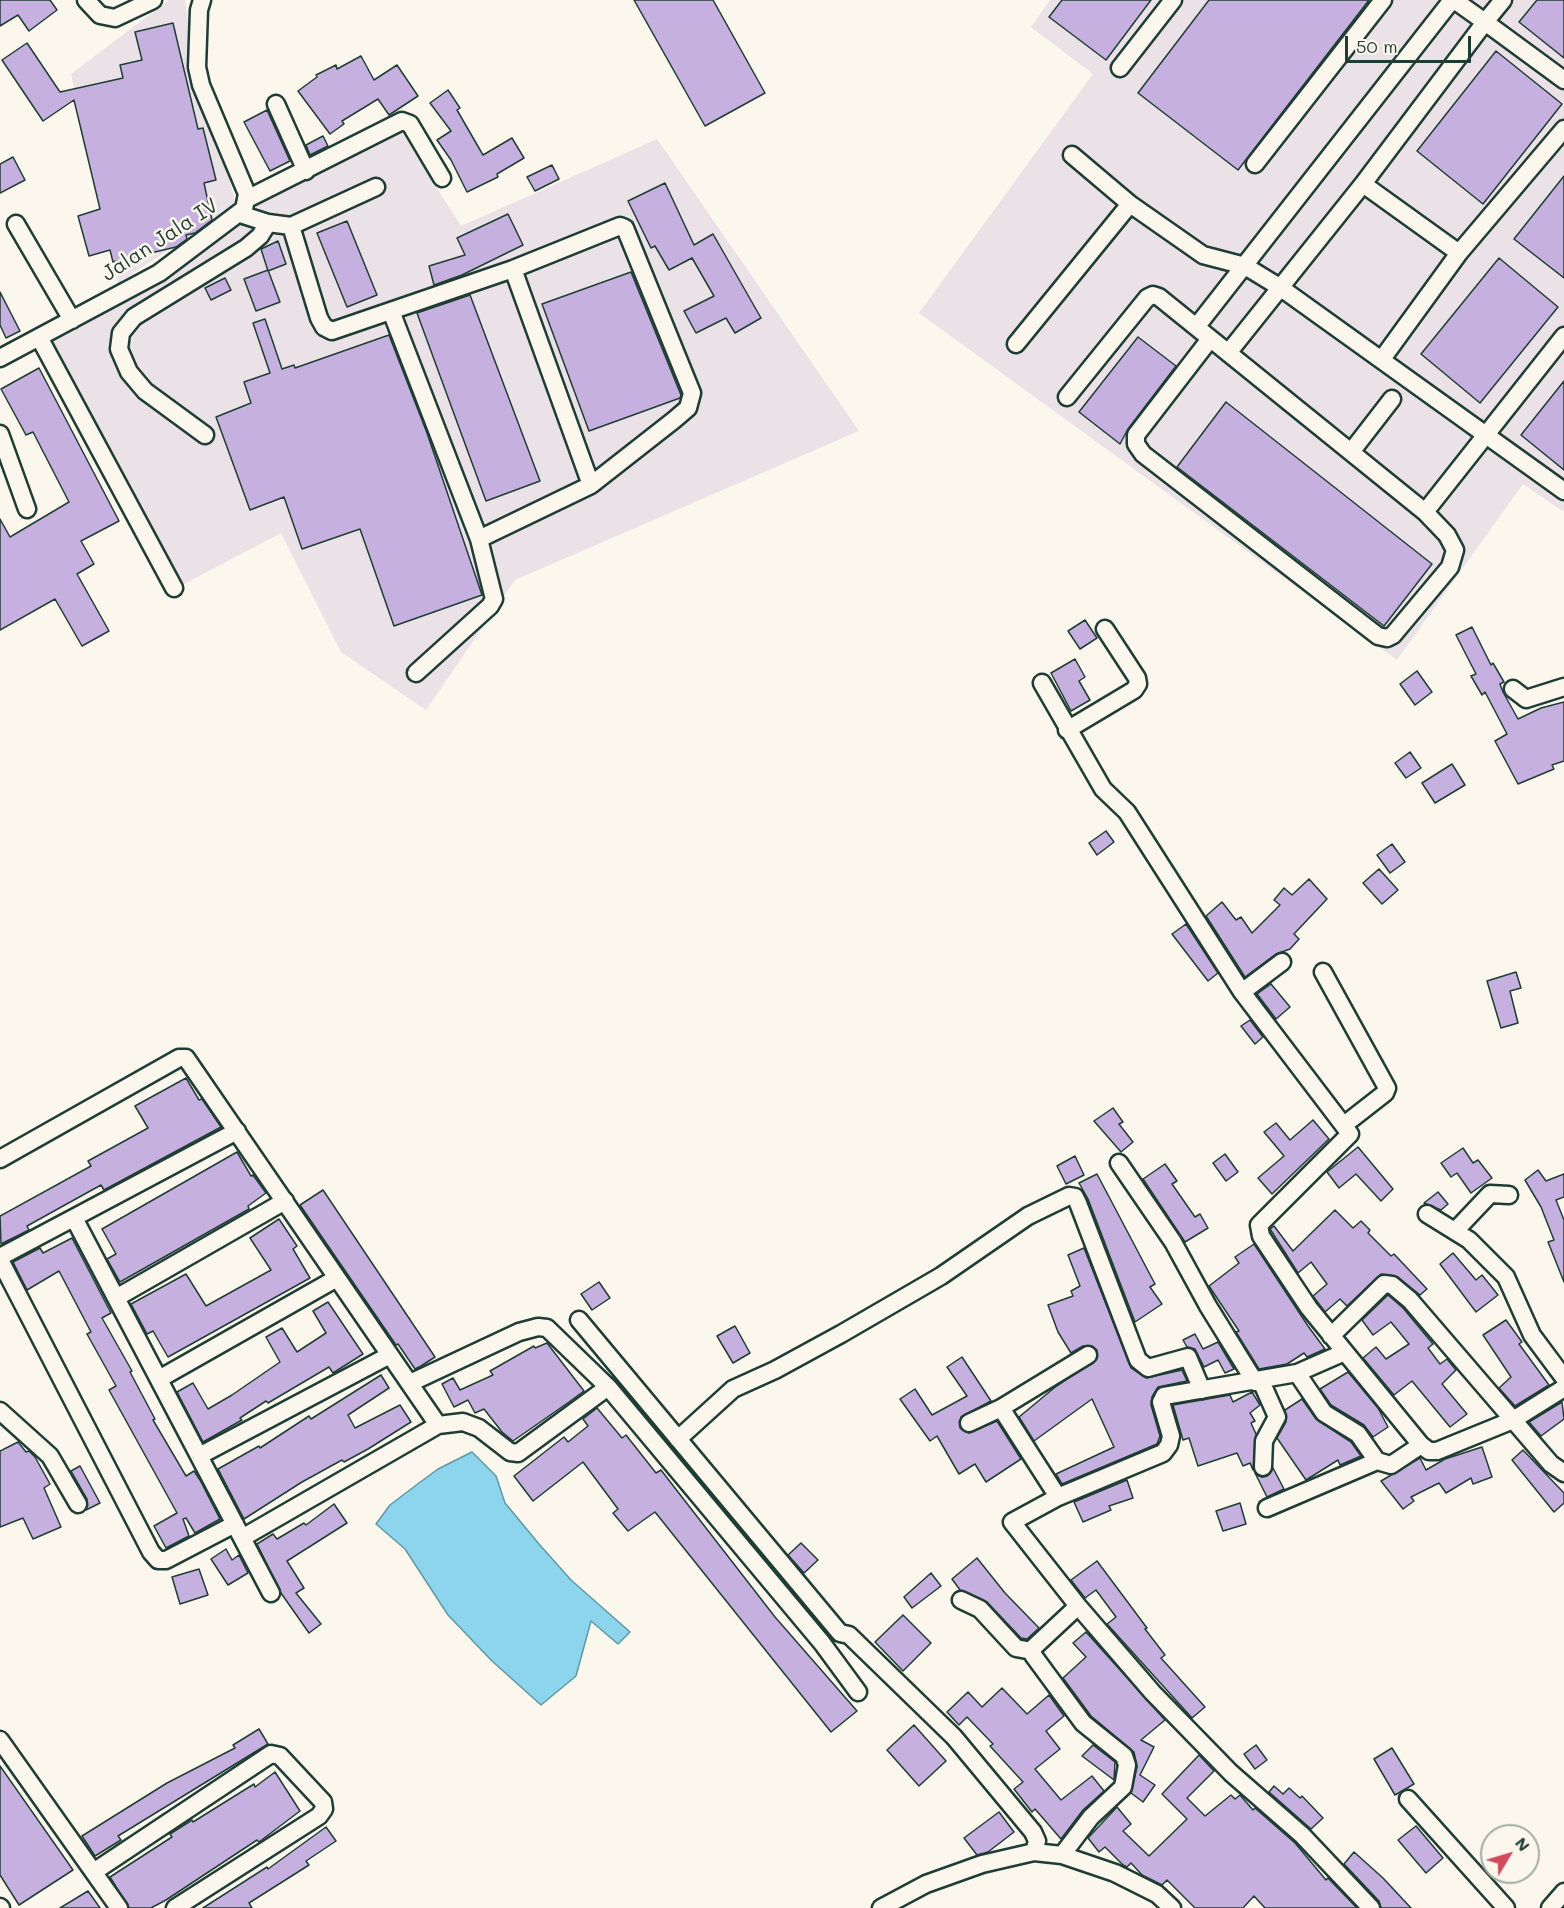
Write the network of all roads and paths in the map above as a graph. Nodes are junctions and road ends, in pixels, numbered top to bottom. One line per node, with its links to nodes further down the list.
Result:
1 (86, 0): 2 (street)
2 (153, 0)
3 (202, 0): 20 (street, Jalan Jala IV)
4 (1173, 0): 9 (street)
5 (1383, 0): 14 (street)
6 (1453, 0): 8 (street); 25 (street)
7 (1503, 0): 8 (street)
8 (1485, 22): 10 (street); 17 (street)
9 (1120, 68)
10 (1564, 80)
11 (276, 104): 15 (street)
12 (1564, 129): 24 (street)
13 (1072, 155): 19 (street)
14 (1255, 164)
15 (306, 171): 16 (street); 20 (street)
16 (442, 178)
17 (1363, 184): 24 (street); 27 (street)
18 (376, 187): 23 (street)
19 (1130, 204): 25 (street); 34 (street)
20 (244, 206): 21 (street); 29 (street, Jalan Jala IV)
21 (268, 223): 23 (street); 42 (street)
22 (16, 224): 29 (street)
23 (291, 226): 28 (street)
24 (1459, 253): 37 (street)
25 (1245, 266): 27 (street); 30 (street)
26 (513, 269): 28 (street); 44 (street); 44 (street)
27 (1281, 288): 35 (street); 37 (street)
28 (391, 311): 48 (street)
29 (72, 320): 32 (street, Jalan Jala IV)
30 (1197, 326): 33 (street); 38 (street)
31 (1564, 336): 41 (street)
32 (39, 337): 36 (street, Jalan Jala IV); 49 (street)
33 (1210, 339): 35 (street); 47 (street)
34 (1016, 344)
35 (1228, 353): 43 (street)
36 (0, 358)
37 (1382, 359): 41 (street)
38 (1067, 397)
39 (1392, 399): 43 (street)
40 (0, 434): 46 (street)
41 (1487, 434): 45 (street); 47 (street)
42 (205, 435)
43 (1351, 452): 47 (street)
44 (591, 485): 48 (street)
45 (1564, 491)
46 (27, 509)
47 (1425, 512)
48 (479, 539): 51 (street)
49 (174, 588)
50 (1105, 630): 55 (street)
51 (416, 673)
52 (1042, 683): 55 (street)
53 (1564, 687): 54 (street)
54 (1513, 689)
55 (1067, 730): 58 (street)
56 (1282, 962): 58 (street)
57 (1323, 972): 59 (street)
58 (1242, 992): 59 (street)
59 (1344, 1125): 72 (street)
60 (237, 1131): 61 (street); 64 (street); 66 (street)
61 (0, 1158)
62 (1119, 1163): 79 (street)
63 (1509, 1195): 67 (street)
64 (285, 1201): 69 (street); 70 (street)
65 (1427, 1214): 67 (street)
66 (74, 1218): 68 (street); 70 (street)
67 (1455, 1231): 78 (street)
68 (0, 1259): 98 (street)
69 (337, 1278): 74 (street); 77 (street)
70 (116, 1298): 77 (street)
71 (579, 1320): 89 (street)
72 (1331, 1336): 73 (street); 86 (street)
73 (1345, 1352): 76 (street); 90 (street)
74 (390, 1355): 80 (street); 91 (street)
75 (1088, 1355): 84 (street)
76 (1297, 1374): 79 (street); 92 (street)
77 (159, 1378): 91 (street)
78 (1564, 1378)
79 (1258, 1382): 83 (street); 93 (street)
80 (410, 1383): 81 (street); 88 (street)
81 (608, 1387): 88 (street); 103 (street)
82 (1564, 1389): 86 (street)
83 (1202, 1390): 89 (street); 95 (street)
84 (1001, 1408): 87 (street); 95 (street)
85 (0, 1411): 96 (street)
86 (1513, 1420): 90 (street); 94 (street)
87 (969, 1423)
88 (438, 1425): 98 (street)
89 (678, 1439): 102 (street)
90 (1421, 1445): 92 (street)
91 (199, 1456): 98 (street)
92 (1377, 1461): 97 (street)
93 (1263, 1467)
94 (1564, 1473)
95 (1058, 1497): 101 (street)
96 (78, 1504)
97 (1267, 1508)
98 (239, 1531): 99 (street)
99 (271, 1593)
100 (961, 1600): 104 (street)
101 (1078, 1606): 104 (street); 116 (street)
102 (840, 1633): 103 (street); 108 (street)
103 (822, 1643): 105 (street)
104 (1032, 1651): 109 (street)
105 (858, 1692)
106 (0, 1740): 110 (street)
107 (1408, 1799): 117 (street)
108 (1034, 1852): 109 (street); 114 (street)
109 (1062, 1855): 115 (street)
110 (95, 1871): 112 (street); 113 (street)
111 (1564, 1892): 118 (street)
112 (119, 1908)
113 (175, 1908)
114 (881, 1908)
115 (1172, 1908)
116 (1371, 1908)
117 (1506, 1908)
118 (1550, 1908)

